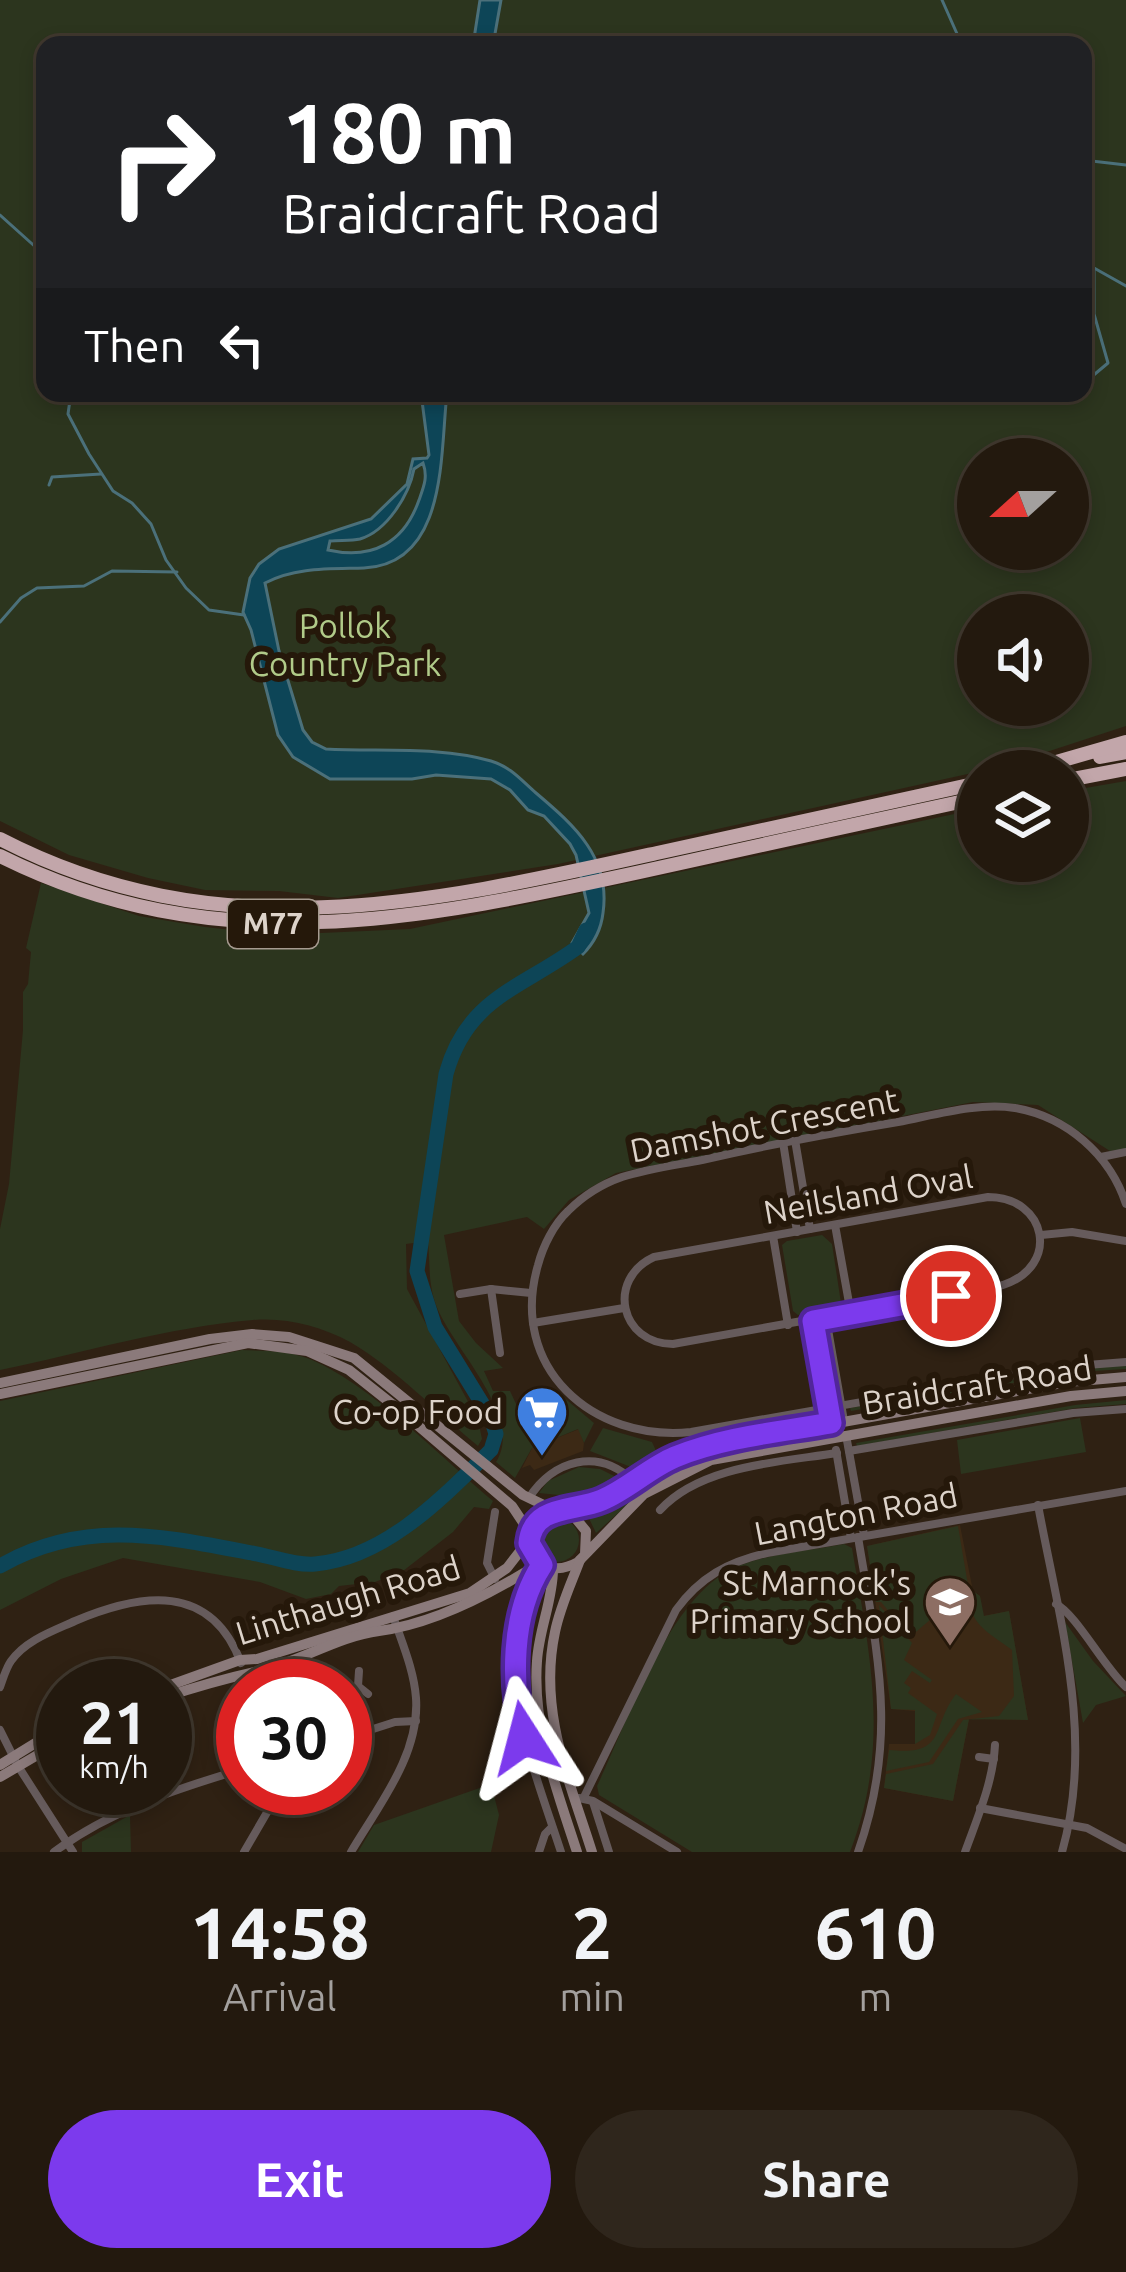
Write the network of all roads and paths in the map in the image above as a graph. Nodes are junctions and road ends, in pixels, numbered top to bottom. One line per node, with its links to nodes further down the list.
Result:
1 (1126, 742): 3 (highway)
2 (1126, 752): 4 (highway)
3 (1089, 753)
4 (1089, 760)
5 (1126, 769): 6 (highway)
6 (1089, 776)
7 (957, 789): 11 (highway, M77)
8 (957, 802): 11 (highway, M77)
9 (0, 839): 12 (highway, M77)
10 (0, 856): 12 (highway, M77)
11 (626, 867): 12 (highway, M77)
12 (551, 883)
13 (794, 1140): 14 (street, Damshot Crescent); 16 (street, Damshot Crescent); 19 (street)
14 (783, 1142): 20 (street); 26 (street, Damshot Crescent)
15 (1126, 1152): 16 (street)
16 (1101, 1157): 17 (street, Damshot Crescent)
17 (1126, 1204)
18 (835, 1225): 19 (street, Neilsland Oval); 21 (street, Neilsland Oval); 28 (street)
19 (809, 1229): 20 (street, Neilsland Oval)
20 (797, 1232): 22 (street, Neilsland Oval)
21 (1041, 1235): 23 (street); 28 (street)
22 (772, 1236): 27 (street, Neilsland Oval); 32 (street)
23 (1126, 1240)
24 (491, 1289): 25 (street); 26 (street); 33 (street)
25 (460, 1294)
26 (531, 1294): 31 (street, Damshot Crescent)
27 (624, 1308): 31 (street); 32 (street)
28 (851, 1314): 29 (street)
29 (826, 1318): 30 (street); 39 (street)
30 (813, 1321): 32 (street); 40 (street)
31 (533, 1323): 43 (street, Damshot Crescent)
32 (788, 1324)
33 (500, 1354)
34 (1126, 1362): 39 (street, Braidcraft Road)
35 (1126, 1377): 42 (street, Braidcraft Road)
36 (0, 1383): 44 (street)
37 (1126, 1391): 42 (street, Braidcraft Road)
38 (0, 1394): 44 (street)
39 (841, 1406): 40 (street, Braidcraft Road); 42 (street)
40 (828, 1407): 42 (street); 43 (street, Braidcraft Road)
41 (1126, 1408): 45 (street, Braidcraft Road)
42 (838, 1428): 45 (street); 46 (street); 47 (street, Braidcraft Road); 49 (street, Braidcraft Road)
43 (691, 1432)
44 (448, 1442): 48 (street)
45 (849, 1451): 58 (street)
46 (836, 1453): 54 (street, Braidcraft Road); 58 (street)
47 (667, 1461): 49 (street); 50 (street, Braidcraft Road)
48 (478, 1467): 52 (street); 57 (street)
49 (675, 1475): 59 (street, Braidcraft Road)
50 (633, 1481): 52 (street); 55 (street, Braidcraft Road)
51 (1126, 1491): 53 (street, Langton Road)
52 (529, 1498): 55 (street)
53 (1038, 1505): 58 (street, Langton Road); 62 (street)
54 (660, 1510)
55 (560, 1511): 57 (street); 59 (street)
56 (495, 1512): 61 (street)
57 (530, 1535): 60 (street); 61 (street, Linthaugh Road)
58 (858, 1536): 83 (street, Langton Road); 100 (street)
59 (582, 1557): 60 (street); 78 (street, Braidcraft Road)
60 (545, 1566): 61 (street, Linthaugh Road); 78 (street, Braidcraft Road); 87 (street)
61 (497, 1583): 63 (street, Linthaugh Road); 64 (street, Linthaugh Road)
62 (1056, 1604): 69 (street); 86 (street)
63 (393, 1616): 64 (street); 66 (street, Linthaugh Road)
64 (398, 1630): 67 (street, Linthaugh Road); 70 (street)
65 (238, 1659): 68 (street)
66 (257, 1659)
67 (295, 1659)
68 (0, 1688)
69 (1126, 1688)
70 (416, 1721): 71 (street); 95 (street)
71 (372, 1729)
72 (0, 1730): 79 (street)
73 (995, 1745): 77 (street)
74 (36, 1746): 79 (street)
75 (36, 1752): 79 (street)
76 (979, 1757): 77 (street)
77 (994, 1759): 84 (street)
78 (555, 1760): 83 (street, Braidcraft Road); 90 (street, Braidcraft Road)
79 (15, 1761): 80 (street); 81 (street); 88 (street)
80 (0, 1765)
81 (0, 1777)
82 (216, 1777): 88 (street)
83 (584, 1799): 89 (street, Braidcraft Road); 98 (street, Braidcraft Road); 99 (street)
84 (980, 1808): 86 (street); 101 (street)
85 (266, 1815): 94 (street)
86 (1070, 1825): 91 (street); 102 (street)
87 (553, 1827): 96 (street); 97 (street)
88 (68, 1841): 92 (street); 93 (street)
89 (590, 1845): 90 (street)
90 (576, 1848)
91 (1126, 1850)
92 (54, 1852)
93 (74, 1852)
94 (244, 1852)
95 (351, 1852)
96 (539, 1852)
97 (560, 1852)
98 (609, 1852)
99 (677, 1852)
100 (858, 1852)
101 (965, 1852)
102 (1062, 1852)

